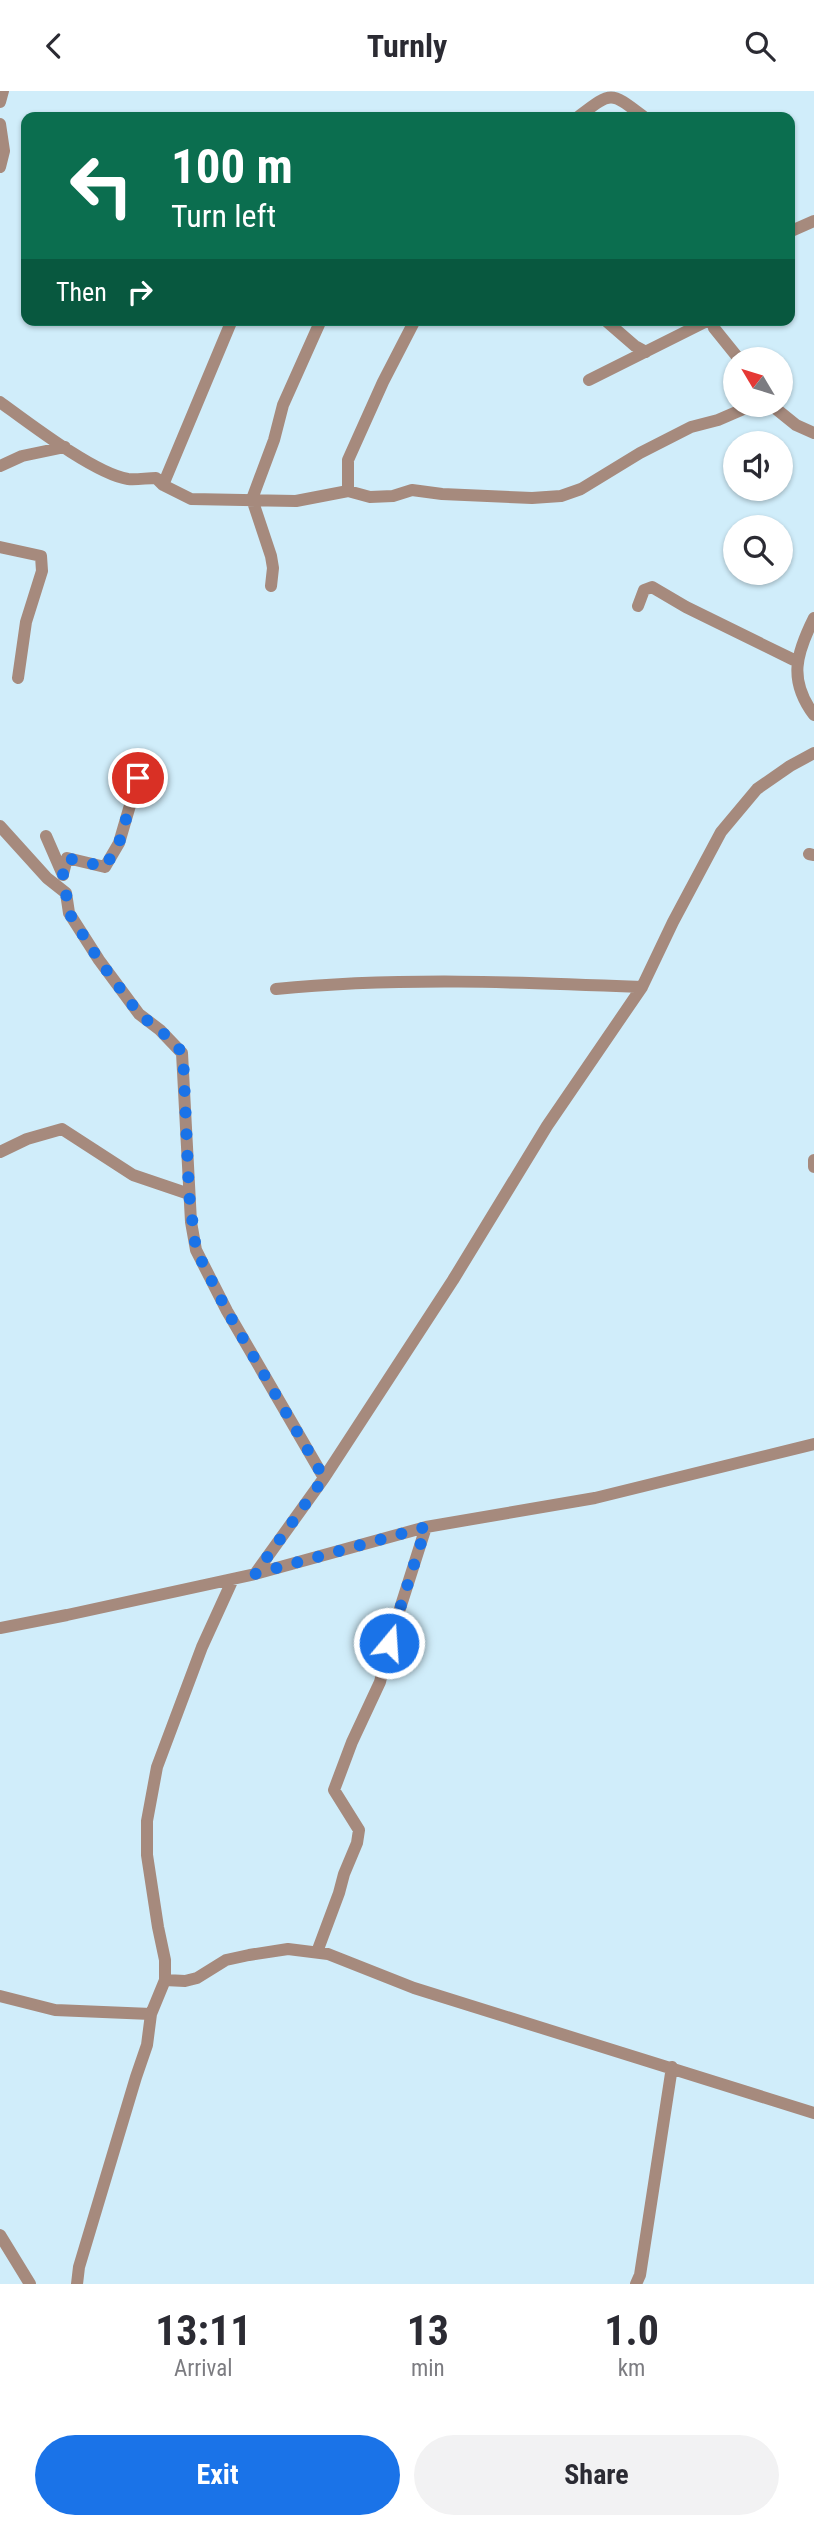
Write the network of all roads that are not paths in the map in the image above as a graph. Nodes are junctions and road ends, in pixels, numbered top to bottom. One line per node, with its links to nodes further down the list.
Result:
1 (3, 91): 2 (street)
2 (0, 102)
3 (583, 112): 4 (street)
4 (639, 112)
5 (0, 124): 6 (street)
6 (0, 167)
7 (814, 221): 8 (street)
8 (795, 229)
9 (229, 326): 24 (street)
10 (318, 326): 26 (street)
11 (412, 326): 25 (street)
12 (612, 326): 16 (street)
13 (698, 326): 16 (street)
14 (713, 326): 15 (street)
15 (729, 347)
16 (646, 352): 17 (street)
17 (589, 380)
18 (0, 402): 22 (street)
19 (723, 417): 25 (street)
20 (786, 417): 21 (street)
21 (814, 433)
22 (65, 447): 23 (street); 24 (street)
23 (0, 466)
24 (163, 485): 26 (street)
25 (348, 491): 26 (street)
26 (252, 499): 28 (street)
27 (0, 547): 32 (street)
28 (271, 586)
29 (638, 606): 31 (street)
30 (814, 618): 31 (street)
31 (796, 661): 33 (street)
32 (18, 678)
33 (814, 715)
34 (814, 753): 40 (street)
35 (138, 778): 38 (street)
36 (0, 826): 39 (street)
37 (46, 836): 38 (street)
38 (63, 874): 39 (street)
39 (66, 893): 45 (street)
40 (642, 987): 41 (street); 47 (street)
41 (276, 989)
42 (0, 1152): 45 (street)
43 (814, 1160): 44 (street)
44 (814, 1167)
45 (189, 1194): 47 (street)
46 (814, 1444): 48 (street)
47 (324, 1478): 49 (street)
48 (426, 1527): 49 (street); 52 (street)
49 (255, 1574): 50 (street)
50 (233, 1579): 51 (street); 53 (street)
51 (0, 1627)
52 (317, 1952): 53 (street); 56 (street)
53 (165, 1980): 55 (street)
54 (0, 1996): 55 (street)
55 (151, 2014): 60 (street)
56 (672, 2067): 57 (street); 61 (street)
57 (814, 2113)
58 (0, 2235): 59 (street)
59 (30, 2284)
60 (77, 2284)
61 (636, 2284)

